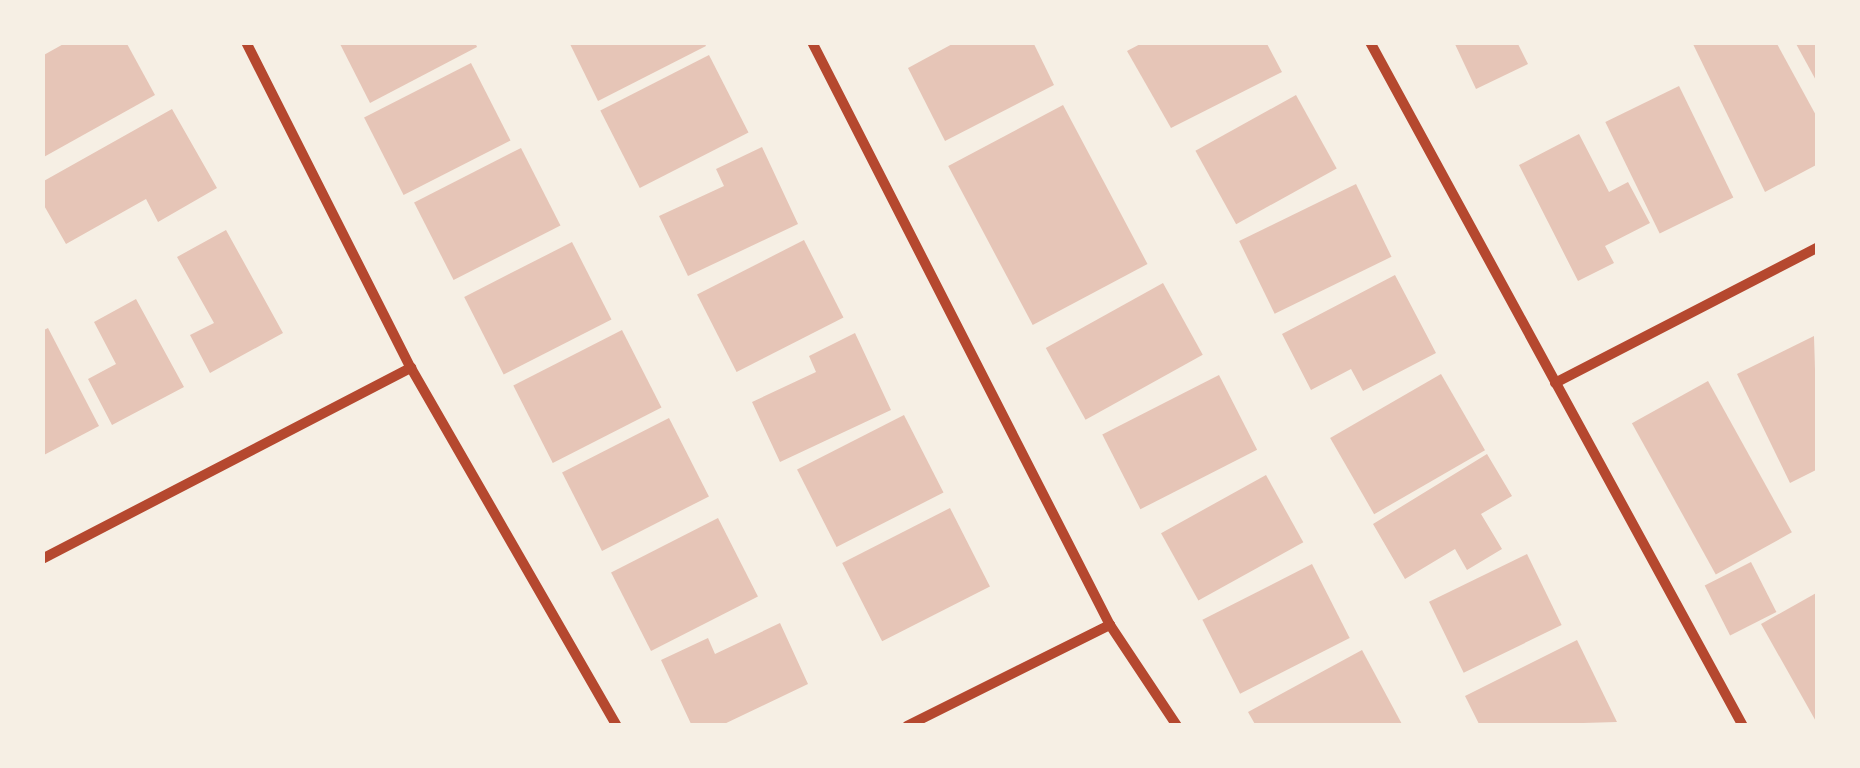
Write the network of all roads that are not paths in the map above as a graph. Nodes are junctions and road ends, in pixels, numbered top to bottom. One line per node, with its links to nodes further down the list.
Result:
1 (246, 42): 5 (street)
2 (812, 42): 8 (street)
3 (1370, 42): 6 (street)
4 (1818, 247): 6 (street)
5 (412, 368): 7 (street); 9 (street)
6 (1555, 383): 12 (street)
7 (42, 559)
8 (1110, 624): 10 (street); 11 (street)
9 (618, 726)
10 (907, 726)
11 (1177, 726)
12 (1743, 726)

